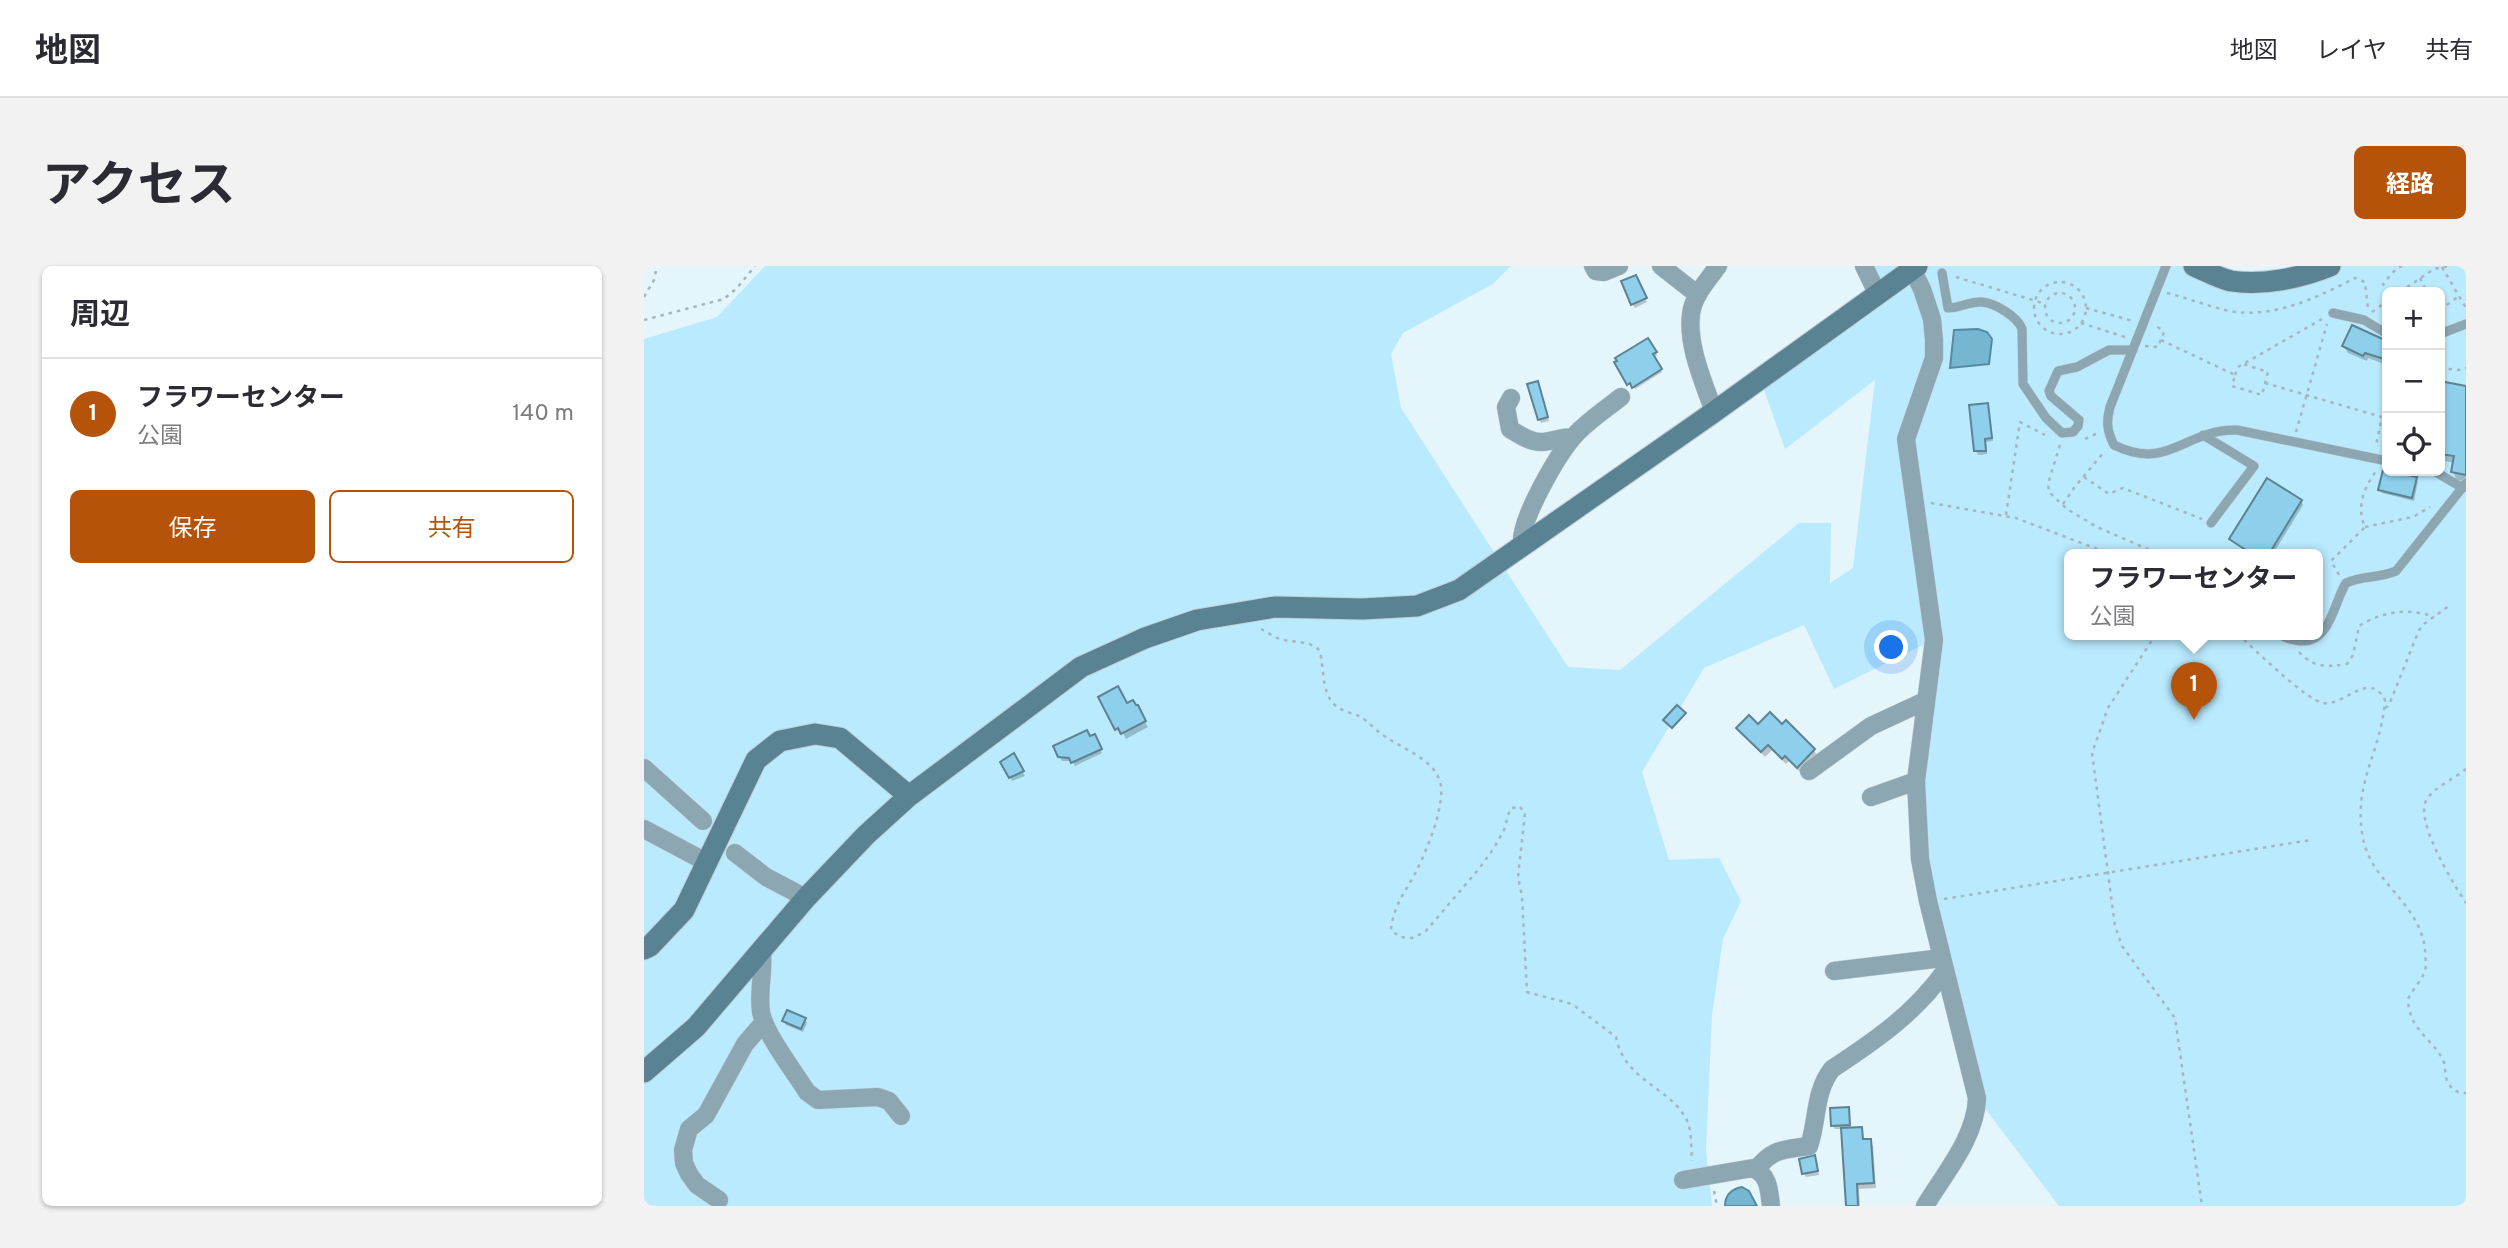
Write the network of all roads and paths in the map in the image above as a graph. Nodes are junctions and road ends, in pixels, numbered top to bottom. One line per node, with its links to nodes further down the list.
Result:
1 (657, 266): 24 (path)
2 (755, 266): 35 (path)
3 (1593, 266): 4 (street)
4 (1619, 266)
5 (1661, 266): 22 (street)
6 (1718, 266): 22 (street)
7 (1864, 266): 21 (street)
8 (2166, 266): 36 (lane)
9 (2194, 266): 10 (street)
10 (2330, 266)
11 (2402, 266): 18 (path)
12 (2427, 266): 16 (path)
13 (2444, 266): 16 (path); 23 (path)
14 (1914, 267): 21 (street); 68 (street)
15 (1942, 273): 25 (path); 44 (lane)
16 (2427, 274): 17 (path)
17 (2420, 278): 19 (path); 20 (path)
18 (2386, 287)
19 (2408, 287)
20 (2424, 287)
21 (1877, 293): 53 (street)
22 (1698, 295): 53 (street)
23 (2459, 296): 28 (path); 30 (path)
24 (644, 297)
25 (2035, 301): 26 (path); 29 (path); 42 (path)
26 (2046, 304): 31 (path); 37 (path)
27 (2382, 305): 34 (path)
28 (2445, 306)
29 (2086, 308): 33 (path); 36 (path)
30 (2466, 308)
31 (2074, 313): 33 (path); 37 (path)
32 (2333, 313): 40 (lane)
33 (2085, 316): 38 (path)
34 (2366, 316)
35 (644, 320)
36 (2145, 321): 43 (path); 44 (lane)
37 (2055, 322): 42 (path)
38 (2081, 323): 42 (path); 44 (path)
39 (2466, 324): 41 (lane)
40 (2382, 331)
41 (2445, 332)
42 (2051, 333)
43 (2161, 341): 44 (path); 48 (path)
44 (2135, 345): 54 (lane)
45 (2243, 364): 48 (path); 49 (path); 50 (path)
46 (2466, 368): 47 (path)
47 (2445, 369)
48 (2235, 375): 49 (path)
49 (2265, 383): 50 (path)
50 (2307, 395): 61 (path); 62 (path)
51 (1621, 397): 57 (street)
52 (1511, 398): 57 (street)
53 (1714, 412): 74 (street)
54 (2107, 429): 58 (path); 60 (lane)
55 (2203, 435): 60 (lane); 61 (lane); 72 (lane)
56 (2046, 436): 71 (path)
57 (1573, 437): 74 (street)
58 (2078, 440)
59 (2058, 442): 69 (path)
60 (2112, 442): 66 (path)
61 (2294, 442): 62 (lane)
62 (2373, 458): 63 (lane)
63 (2382, 459)
64 (2382, 465): 73 (path)
65 (2444, 476): 67 (lane)
66 (2084, 477): 69 (path); 72 (path)
67 (2464, 486): 77 (lane)
68 (1914, 501): 71 (path); 86 (street)
69 (2063, 504): 76 (path)
70 (2431, 507): 73 (path)
71 (2006, 516): 75 (path)
72 (2211, 523)
73 (2365, 527): 77 (path)
74 (1522, 546): 79 (street)
75 (2099, 549)
76 (2148, 549)
77 (2348, 582): 81 (lane)
78 (2449, 606): 80 (path)
79 (1234, 614): 92 (street); 112 (path)
80 (2434, 618): 84 (path); 87 (path)
81 (2323, 630)
82 (2153, 640): 99 (path)
83 (2245, 640): 87 (path)
84 (2293, 640): 85 (lane)
85 (2308, 640)
86 (1925, 701): 90 (street); 91 (street)
87 (2385, 708): 109 (path)
88 (644, 768): 94 (street)
89 (2466, 769): 102 (path)
90 (1809, 771)
91 (1916, 781): 93 (street); 101 (street)
92 (909, 796): 98 (street); 100 (street)
93 (1871, 797)
94 (704, 821)
95 (644, 829): 98 (street)
96 (2311, 840): 99 (path)
97 (735, 853): 100 (street)
98 (706, 862): 103 (street)
99 (2108, 871): 101 (path); 116 (path)
100 (806, 898): 104 (street)
101 (1928, 901): 105 (street)
102 (2466, 903)
103 (644, 949)
104 (762, 952): 107 (street); 108 (street)
105 (1944, 965): 106 (street); 111 (street); 115 (street)
106 (1834, 971)
107 (764, 1022): 110 (street); 113 (street)
108 (644, 1072)
109 (2466, 1093)
110 (901, 1116)
111 (1756, 1170): 112 (street); 114 (street)
112 (1691, 1178)
113 (719, 1200)
114 (1771, 1206)
115 (1925, 1206)
116 (2202, 1206)

